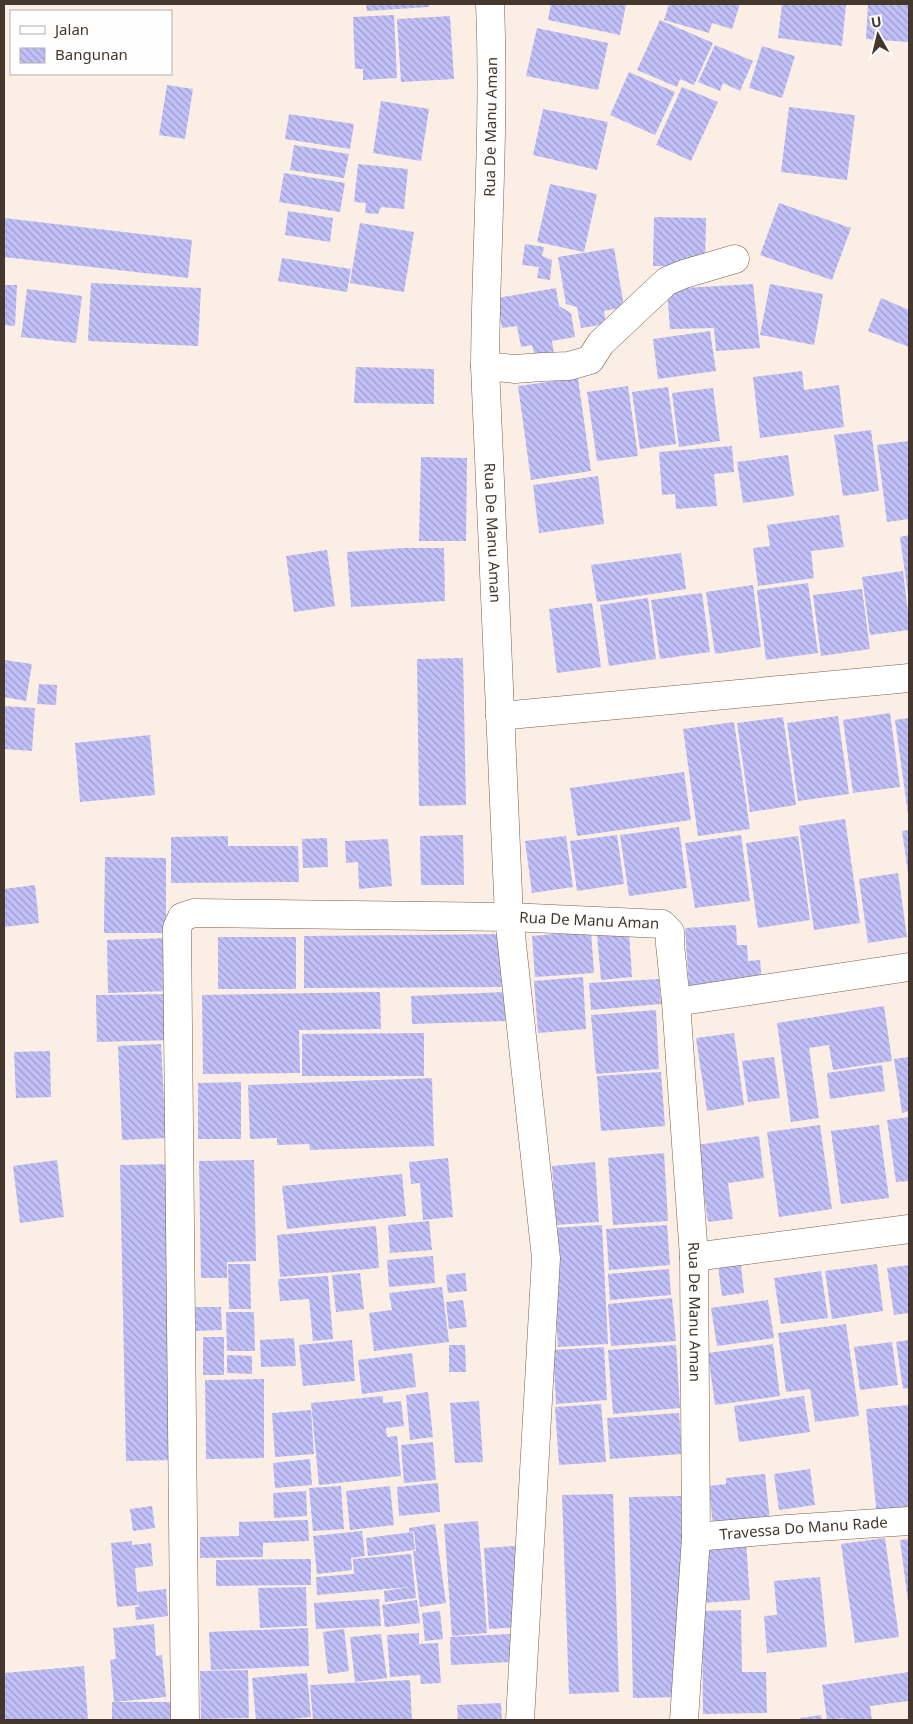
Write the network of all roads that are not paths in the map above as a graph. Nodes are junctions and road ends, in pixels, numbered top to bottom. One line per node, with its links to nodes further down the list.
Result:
1 (490, 4): 3 (street, Rua De Manu Aman)
2 (735, 259): 3 (street)
3 (485, 366): 5 (street, Rua De Manu Aman)
4 (909, 678): 5 (street)
5 (500, 716): 6 (street, Rua De Manu Aman)
6 (509, 917): 8 (street, Rua De Manu Aman); 13 (street); 14 (street)
7 (909, 967): 8 (street)
8 (676, 1002): 10 (street, Rua De Manu Aman)
9 (909, 1230): 10 (street)
10 (694, 1257): 12 (street, Rua De Manu Aman)
11 (909, 1521): 12 (street, Travessa Do Manu Rade)
12 (696, 1537): 15 (street, Rua De Manu Aman)
13 (185, 1720)
14 (520, 1720)
15 (684, 1720)

